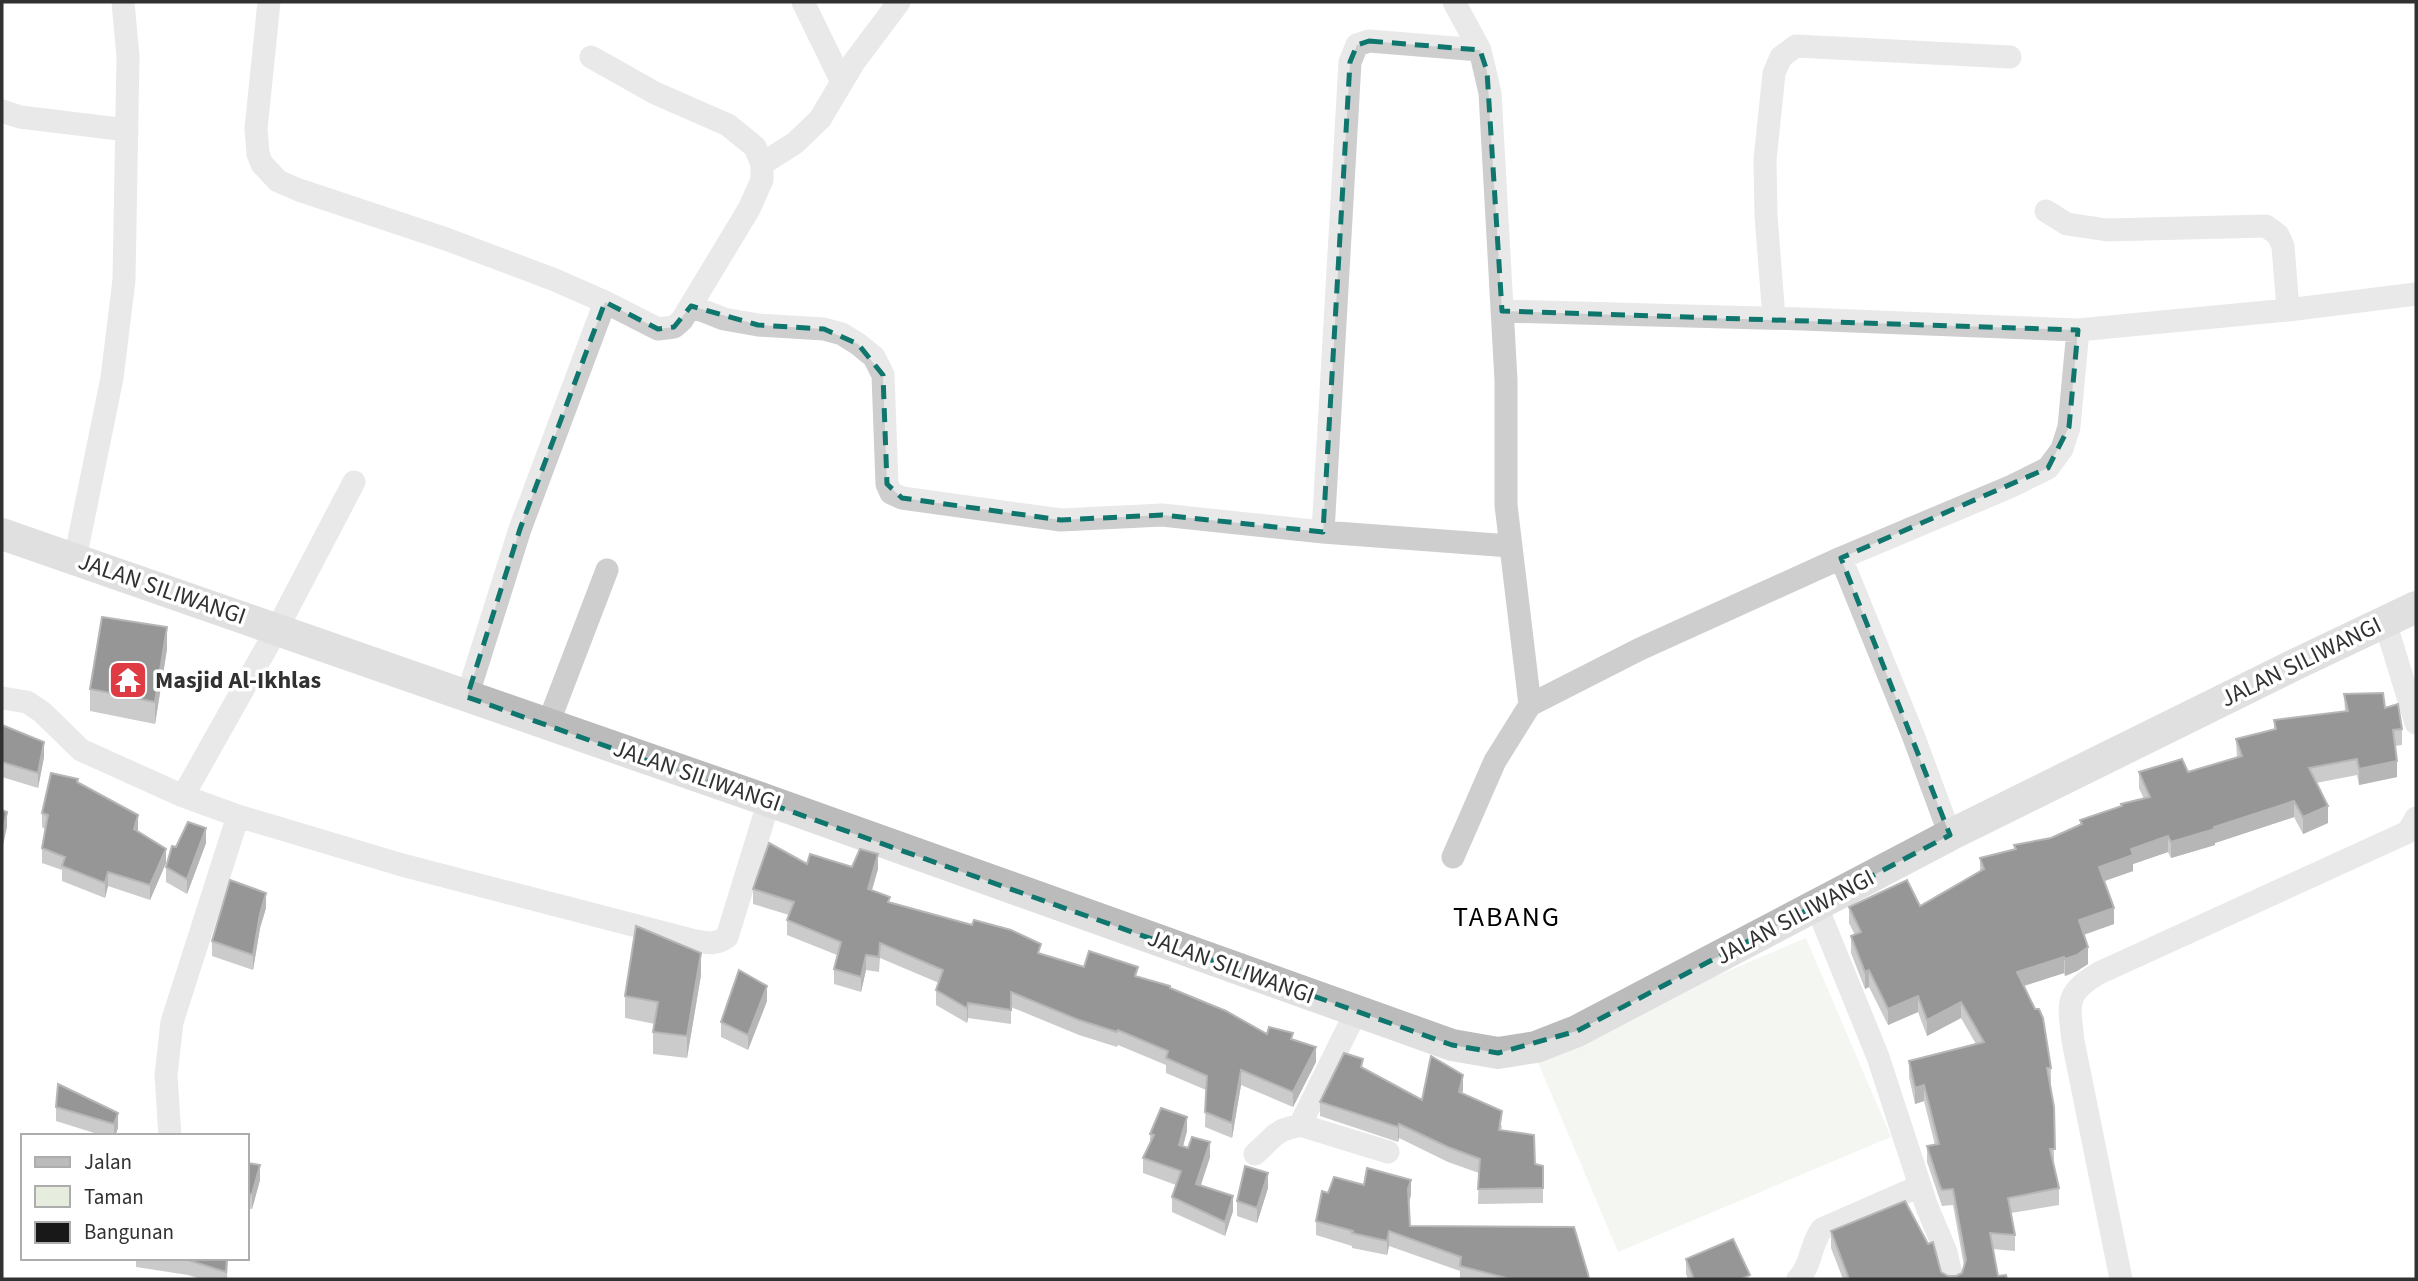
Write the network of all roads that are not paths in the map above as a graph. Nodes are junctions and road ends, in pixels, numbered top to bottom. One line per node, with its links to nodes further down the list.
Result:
1 (123, 2): 11 (street)
2 (269, 2): 15 (street)
3 (803, 2): 9 (street)
4 (899, 2): 9 (street)
5 (1454, 2): 6 (street)
6 (1480, 50): 18 (street); 22 (street)
7 (591, 57): 12 (street)
8 (2010, 57): 19 (street)
9 (842, 82): 12 (street)
10 (2, 111): 11 (street)
11 (127, 130): 26 (street)
12 (762, 164): 16 (street)
13 (2046, 211): 17 (street)
14 (2416, 294): 17 (street)
15 (605, 302): 16 (street); 31 (street)
16 (691, 306): 22 (street)
17 (2288, 310): 20 (street)
18 (1502, 311): 19 (street); 24 (street)
19 (1774, 318): 20 (street)
20 (2078, 330): 25 (street)
21 (354, 482): 30 (street)
22 (1323, 532): 24 (street)
23 (2, 534): 26 (main road, JALAN SILIWANGI)
24 (1510, 546): 33 (street)
25 (1841, 558): 33 (street); 40 (street)
26 (75, 559): 30 (main road, JALAN SILIWANGI)
27 (607, 569): 35 (street)
28 (2416, 607): 29 (main road, JALAN SILIWANGI)
29 (2385, 622): 34 (street); 40 (main road, JALAN SILIWANGI)
30 (277, 629): 31 (main road, JALAN SILIWANGI); 36 (street)
31 (467, 697): 35 (main road, JALAN SILIWANGI)
32 (2, 698): 36 (street)
33 (1530, 705): 41 (street)
34 (2416, 723)
35 (548, 724): 37 (main road, JALAN SILIWANGI)
36 (183, 796): 38 (street)
37 (769, 801): 38 (street); 43 (main road, JALAN SILIWANGI)
38 (238, 816): 45 (street)
39 (2416, 818): 51 (street)
40 (1950, 835): 42 (main road, JALAN SILIWANGI)
41 (1453, 858)
42 (1817, 907): 43 (main road, JALAN SILIWANGI); 48 (street)
43 (1356, 1012): 44 (street)
44 (1300, 1125): 46 (street); 47 (street)
45 (170, 1134)
46 (1388, 1152)
47 (1255, 1154)
48 (1920, 1186): 49 (street); 50 (street)
49 (1798, 1279)
50 (1952, 1279)
51 (2120, 1279)

